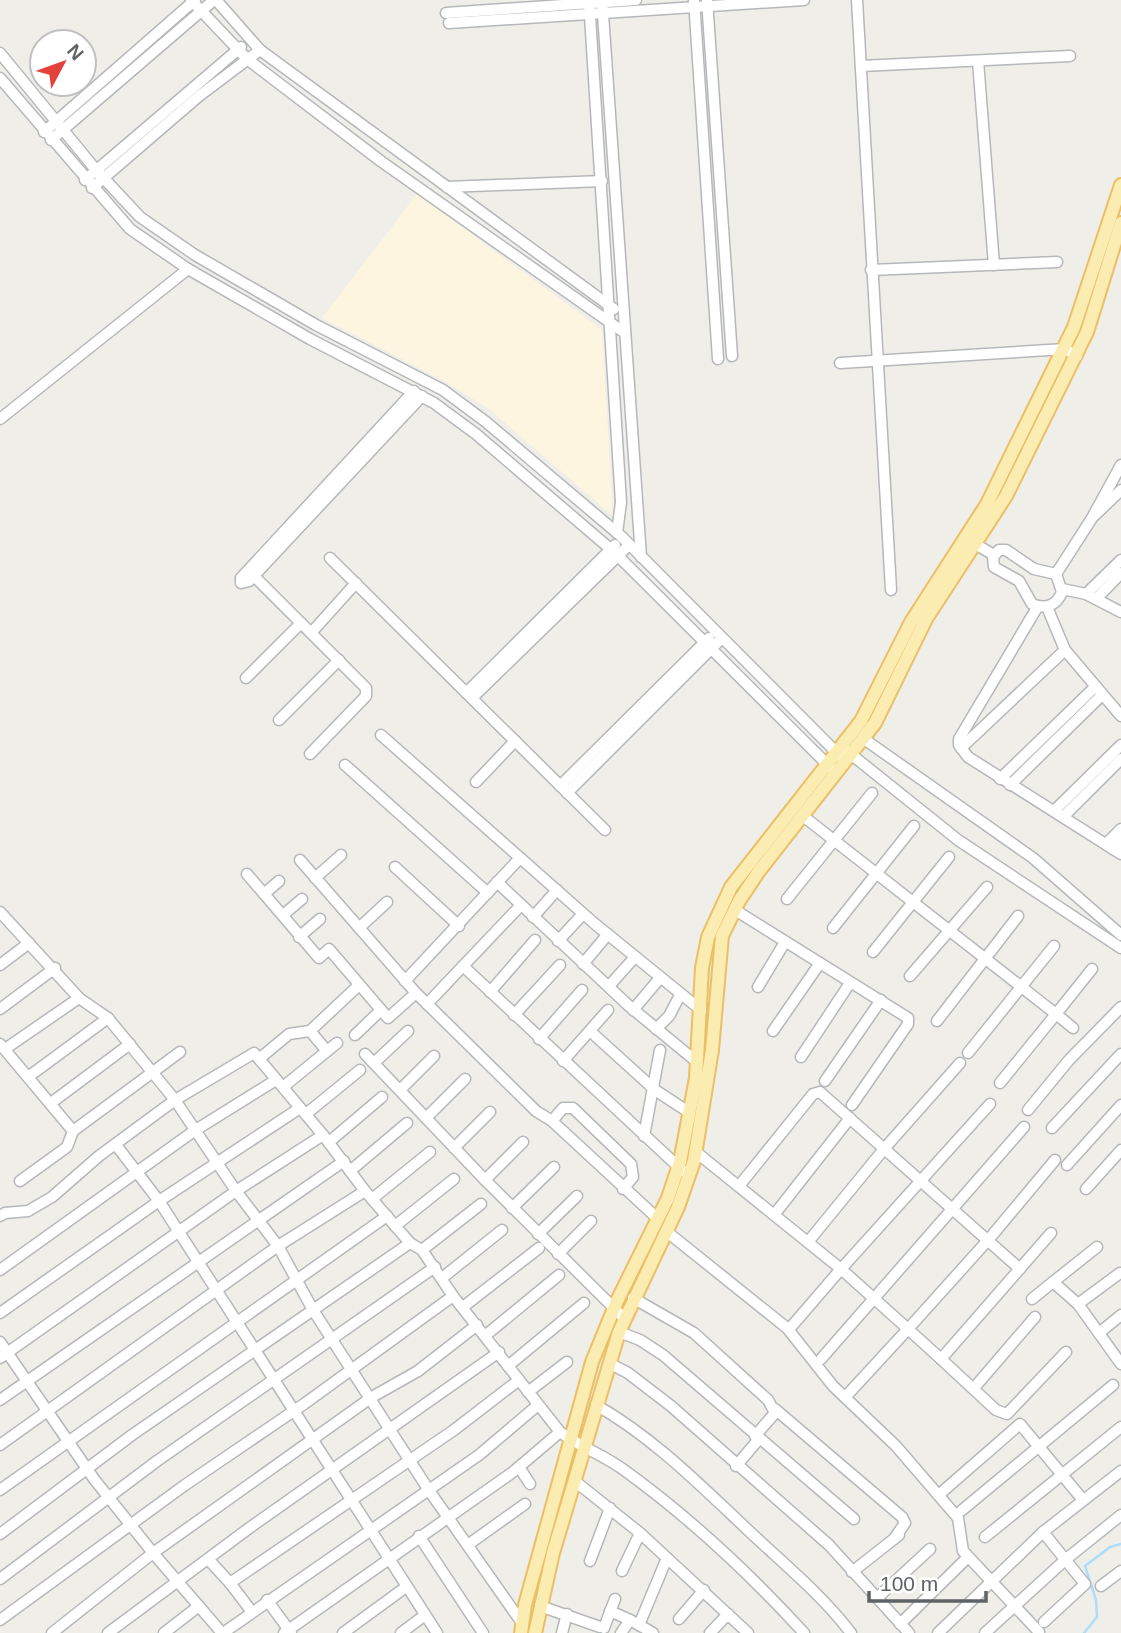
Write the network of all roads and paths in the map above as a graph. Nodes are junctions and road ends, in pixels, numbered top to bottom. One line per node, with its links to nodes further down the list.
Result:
1 (215, 0): 10 (street); 12 (street)
2 (636, 0): 8 (street)
3 (804, 0): 6 (street)
4 (857, 0): 19 (street)
5 (193, 1): 10 (street); 21 (street)
6 (707, 3): 7 (street); 38 (street)
7 (694, 4): 8 (street); 40 (street)
8 (602, 5): 9 (street); 34 (street)
9 (589, 6): 11 (street); 24 (street)
10 (201, 11): 13 (street); 21 (street)
11 (448, 18)
12 (248, 41): 13 (street); 14 (street)
13 (237, 50): 17 (street); 23 (street)
14 (260, 50): 17 (street); 27 (street)
15 (0, 53): 21 (street)
16 (1070, 56): 18 (street)
17 (247, 59): 23 (street); 35 (street)
18 (978, 61): 19 (street); 30 (street)
19 (860, 66): 32 (street)
20 (0, 78): 22 (street)
21 (60, 125): 22 (street); 23 (street)
22 (48, 136): 25 (street)
23 (99, 174): 25 (street); 48 (street)
24 (601, 181): 27 (street); 33 (street)
25 (88, 184): 31 (street)
26 (1121, 185): 37 (main road)
27 (447, 187): 33 (street)
28 (1121, 223): 39 (main road)
29 (1057, 262): 30 (street)
30 (994, 265): 32 (street)
31 (188, 269): 43 (street); 44 (street)
32 (872, 270): 41 (street)
33 (611, 307): 34 (street); 35 (street)
34 (624, 315): 36 (street)
35 (611, 325): 36 (street); 48 (street)
36 (625, 333): 52 (street)
37 (1065, 349): 39 (street); 41 (street); 81 (main road)
38 (732, 356)
39 (1077, 356): 49 (main road)
40 (718, 359)
41 (876, 361): 42 (street); 59 (street)
42 (840, 363)
43 (418, 394): 50 (street); 64 (street)
44 (0, 419)
45 (1121, 465): 47 (street)
46 (1121, 490): 47 (street)
47 (1093, 518): 56 (street)
48 (623, 538): 50 (street); 52 (street)
49 (975, 544): 51 (street); 76 (main road)
50 (614, 553): 67 (street); 72 (street)
51 (993, 555): 56 (street); 62 (street)
52 (641, 557): 66 (street)
53 (330, 558): 57 (street)
54 (1121, 559): 60 (street)
55 (1121, 573): 61 (street)
56 (1056, 574): 58 (street)
57 (356, 583): 65 (street); 72 (street)
58 (1062, 589): 60 (street); 62 (street)
59 (891, 590)
60 (1086, 593): 61 (street)
61 (1096, 598): 63 (street)
62 (1043, 607): 68 (street); 79 (street)
63 (1121, 612)
64 (301, 623): 65 (street); 70 (street)
65 (312, 633): 69 (street)
66 (718, 636): 67 (street); 81 (street)
67 (708, 646): 84 (street); 88 (street)
68 (1065, 650): 71 (street); 79 (street)
69 (339, 660): 74 (street); 80 (street)
70 (246, 678)
71 (1098, 692): 73 (street); 85 (street); 87 (street)
72 (469, 696): 77 (street)
73 (1121, 716)
74 (279, 720)
75 (382, 735): 99 (street)
76 (863, 738): 81 (main road); 128 (street)
77 (515, 741): 86 (street); 88 (street)
78 (1121, 745): 90 (street)
79 (961, 748): 85 (street)
80 (310, 754)
81 (843, 754): 84 (main road); 135 (street)
82 (1121, 759): 90 (street)
83 (345, 765): 109 (street)
84 (832, 769): 91 (main road); 166 (main road)
85 (1000, 779): 87 (street)
86 (476, 782)
87 (1010, 785): 90 (street)
88 (564, 789): 94 (street)
89 (872, 793): 95 (street)
90 (1058, 814): 96 (street)
91 (803, 816): 95 (street); 116 (main road)
92 (914, 826): 103 (street)
93 (1121, 829): 96 (street)
94 (605, 830)
95 (833, 842): 103 (street); 112 (street)
96 (1115, 847)
97 (341, 855): 104 (street)
98 (949, 857): 114 (street)
99 (520, 858): 106 (street); 108 (street)
100 (300, 860): 104 (street)
101 (395, 867): 123 (street)
102 (247, 874): 110 (street)
103 (875, 875): 114 (street); 125 (street)
104 (315, 878): 124 (street)
105 (279, 881): 110 (street)
106 (497, 882): 109 (street); 115 (street)
107 (987, 887): 126 (street)
108 (557, 890): 117 (street); 121 (street)
109 (488, 893): 123 (street)
110 (264, 894): 118 (street)
111 (302, 899): 118 (street)
112 (787, 899)
113 (387, 902): 124 (street)
114 (912, 903): 126 (street); 136 (street)
115 (521, 905): 121 (street); 143 (street)
116 (735, 910): 132 (street); 230 (main road)
117 (583, 914): 127 (street); 131 (street)
118 (283, 915): 129 (street)
119 (2, 916): 133 (street)
120 (1018, 916): 138 (street)
121 (533, 917): 131 (street)
122 (320, 919): 129 (street)
123 (459, 926): 148 (street)
124 (359, 928): 148 (street)
125 (833, 928)
126 (948, 931): 138 (street); 146 (street)
127 (608, 934): 137 (street); 140 (street)
128 (1121, 934)
129 (299, 937): 150 (street)
130 (535, 940): 155 (street)
131 (558, 941): 140 (street)
132 (785, 942): 139 (street); 152 (street)
133 (29, 943): 141 (street); 144 (street)
134 (1054, 946): 153 (street)
135 (1121, 948)
136 (873, 952)
137 (635, 957): 147 (street); 151 (street)
138 (985, 960): 153 (street); 170 (street)
139 (820, 963): 149 (street); 176 (street)
140 (583, 964): 151 (street)
141 (0, 965)
142 (560, 965): 168 (street)
143 (463, 966): 155 (street); 160 (street)
144 (55, 968): 158 (street); 162 (street)
145 (1092, 969): 167 (street)
146 (911, 976)
147 (660, 978): 157 (street); 165 (street)
148 (405, 981): 156 (street)
149 (850, 983): 159 (street); 189 (street)
150 (359, 985): 163 (street); 173 (street)
151 (609, 986): 165 (street)
152 (758, 987)
153 (1021, 988): 167 (street); 186 (street)
154 (582, 990): 178 (street)
155 (490, 992): 168 (street)
156 (416, 993): 160 (street); 163 (street)
157 (680, 995): 166 (street); 172 (street)
158 (79, 998): 169 (street); 181 (street)
159 (881, 1000): 199 (street); 208 (street)
160 (427, 1004): 216 (street)
161 (1121, 1007): 210 (street)
162 (0, 1009)
163 (381, 1010): 177 (street)
164 (608, 1010): 175 (street)
165 (633, 1010): 172 (street)
166 (701, 1010): 192 (main road)
167 (1056, 1014): 171 (street); 200 (street)
168 (514, 1015): 178 (street)
169 (108, 1018): 180 (street); 197 (street)
170 (937, 1021)
171 (1073, 1028)
172 (656, 1029): 192 (street)
173 (310, 1031): 183 (street); 190 (street)
174 (408, 1031): 193 (street)
175 (590, 1031): 191 (street); 203 (street)
176 (774, 1031)
177 (355, 1035)
178 (539, 1039): 191 (street)
179 (337, 1043): 183 (street)
180 (130, 1044): 196 (street); 206 (street)
181 (2, 1046): 197 (street)
182 (660, 1050): 203 (street)
183 (327, 1051): 201 (street)
184 (180, 1052): 196 (street)
185 (365, 1054): 193 (street)
186 (968, 1054)
187 (1121, 1054): 219 (street)
188 (434, 1056): 202 (street)
189 (801, 1057)
190 (259, 1059): 201 (street); 205 (street)
191 (563, 1061): 222 (street)
192 (697, 1062): 213 (main road)
193 (374, 1063): 202 (street)
194 (960, 1063): 227 (street)
195 (359, 1070): 211 (street)
196 (152, 1073): 205 (street); 220 (street)
197 (28, 1077): 206 (street)
198 (465, 1079): 214 (street)
199 (825, 1080)
200 (1000, 1083)
201 (280, 1084): 211 (street); 221 (street)
202 (400, 1090): 214 (street)
203 (655, 1090): 213 (street); 222 (street)
204 (382, 1097): 223 (street)
205 (175, 1100): 221 (street); 225 (street)
206 (51, 1103): 220 (street)
207 (990, 1104): 241 (street)
208 (852, 1105)
209 (1121, 1105): 234 (street)
210 (1028, 1110)
211 (303, 1111): 223 (street); 232 (street)
212 (490, 1112): 226 (street)
213 (690, 1113): 237 (main road)
214 (426, 1118): 226 (street)
215 (850, 1118): 227 (street); 243 (street); 253 (street)
216 (552, 1121): 244 (street); 244 (street)
217 (407, 1123): 236 (street)
218 (1024, 1127): 252 (street)
219 (1052, 1128)
220 (73, 1131): 242 (street)
221 (194, 1131): 232 (street); 238 (street)
222 (644, 1136): 237 (street)
223 (326, 1139): 233 (street); 246 (street)
224 (523, 1142): 240 (street)
225 (116, 1145): 238 (street); 254 (street)
226 (454, 1147): 240 (street)
227 (884, 1149): 241 (street); 266 (street)
228 (1121, 1150): 245 (street)
229 (430, 1152): 247 (street)
230 (696, 1152): 237 (main road); 243 (street)
231 (1055, 1160): 265 (street)
232 (216, 1161): 246 (street); 249 (street)
233 (344, 1161): 236 (street); 257 (street)
234 (1067, 1165)
235 (554, 1167): 251 (street)
236 (350, 1171): 247 (street)
237 (684, 1171): 256 (main road); 262 (main road)
238 (137, 1172): 249 (street); 277 (street)
239 (454, 1178): 259 (street)
240 (485, 1180): 251 (street)
241 (921, 1180): 252 (street); 275 (street)
242 (20, 1181)
243 (739, 1186): 253 (street)
244 (623, 1189): 256 (street)
245 (1087, 1189)
246 (236, 1191): 257 (street); 261 (street)
247 (368, 1195): 255 (street); 268 (street)
248 (577, 1196): 264 (street)
249 (159, 1201): 261 (street); 292 (street)
250 (481, 1203): 271 (street)
251 (512, 1208): 264 (street)
252 (954, 1208): 265 (street); 286 (street)
253 (774, 1215): 266 (street)
254 (0, 1216)
255 (387, 1216): 259 (street); 281 (street)
256 (657, 1218): 293 (main road)
257 (258, 1219): 268 (street); 273 (street)
258 (591, 1221): 272 (street)
259 (395, 1226): 267 (street)
260 (502, 1230): 280 (street)
261 (179, 1231): 273 (street); 308 (street)
262 (666, 1231): 285 (main road); 373 (street)
263 (1051, 1233): 276 (street)
264 (538, 1234): 272 (street)
265 (989, 1239): 276 (street); 299 (street)
266 (808, 1242): 275 (street)
267 (410, 1243): 271 (street); 291 (street)
268 (278, 1246): 281 (street); 283 (street)
269 (1097, 1247): 282 (street)
270 (540, 1248): 290 (street)
271 (422, 1250): 274 (street)
272 (558, 1254): 293 (street)
273 (197, 1262): 283 (street); 318 (street)
274 (435, 1267): 280 (street); 303 (street)
275 (841, 1269): 286 (street); 298 (street)
276 (1020, 1269): 310 (street)
277 (0, 1270)
278 (1120, 1273): 289 (street)
279 (559, 1275): 302 (street)
280 (442, 1278): 284 (street)
281 (295, 1279): 291 (street); 296 (street)
282 (1053, 1282): 287 (street); 289 (street)
283 (217, 1290): 296 (street); 327 (street)
284 (453, 1296): 290 (street); 315 (street)
285 (634, 1298): 293 (main road); 329 (street)
286 (875, 1298): 299 (street); 309 (street)
287 (1032, 1299)
288 (584, 1303): 314 (street)
289 (1078, 1304): 301 (street)
290 (463, 1307): 297 (street)
291 (313, 1310): 303 (street); 305 (street)
292 (0, 1313)
293 (619, 1314): 300 (main road); 336 (main road)
294 (1121, 1315): 301 (street)
295 (1035, 1318): 320 (street)
296 (237, 1322): 305 (street); 334 (street)
297 (477, 1325): 302 (street); 323 (street)
298 (791, 1327)
299 (908, 1329): 310 (street); 322 (street)
300 (619, 1332): 313 (main road); 333 (street)
301 (1099, 1333): 311 (street)
302 (486, 1335): 306 (street)
303 (332, 1341): 315 (street); 316 (street)
304 (0, 1342): 308 (street)
305 (256, 1350): 316 (street); 343 (street)
306 (499, 1352): 314 (street); 330 (street)
307 (1066, 1352): 320 (street)
308 (4, 1355): 318 (street)
309 (821, 1359)
310 (940, 1359): 320 (street)
311 (1120, 1360)
312 (567, 1362): 321 (street)
313 (609, 1363): 326 (main road); 341 (street)
314 (508, 1366): 317 (street)
315 (352, 1370): 323 (street); 328 (street)
316 (275, 1380): 328 (street); 352 (street)
317 (519, 1380): 321 (street); 340 (street)
318 (28, 1381): 324 (street); 327 (street)
319 (1113, 1385): 338 (street)
320 (974, 1388)
321 (528, 1392): 325 (street)
322 (849, 1393)
323 (372, 1398): 330 (street); 335 (street)
324 (0, 1400)
325 (538, 1405): 332 (street); 349 (street)
326 (596, 1405): 339 (main road); 426 (street)
327 (48, 1409): 334 (street); 337 (street)
328 (294, 1409): 335 (street); 361 (street)
329 (775, 1409): 333 (street); 369 (street)
330 (391, 1427): 340 (street); 344 (street)
331 (1121, 1427): 346 (street)
332 (560, 1432): 336 (street); 342 (street)
333 (757, 1437): 341 (street); 360 (street)
334 (68, 1441): 343 (street); 350 (street)
335 (312, 1441): 344 (street); 372 (street)
336 (571, 1441): 339 (street); 405 (main road)
337 (0, 1445)
338 (1039, 1446): 346 (street); 351 (street); 357 (street)
339 (585, 1447): 347 (main road); 425 (street)
340 (410, 1458): 349 (street); 353 (street)
341 (736, 1466): 381 (street)
342 (519, 1467): 348 (street); 359 (street)
343 (86, 1468): 352 (street); 366 (street)
344 (331, 1471): 353 (street); 376 (street)
345 (1121, 1471): 354 (street)
346 (1062, 1473): 354 (street); 368 (street)
347 (576, 1482): 356 (street); 393 (main road)
348 (530, 1485)
349 (428, 1489): 359 (street); 363 (street)
350 (0, 1490)
351 (942, 1492)
352 (109, 1497): 361 (street); 382 (street)
353 (350, 1499): 363 (street); 384 (street)
354 (1083, 1500): 364 (street)
355 (525, 1504): 370 (street)
356 (610, 1507): 365 (street); 378 (street)
357 (961, 1511)
358 (1121, 1515): 377 (street)
359 (448, 1516): 367 (street); 370 (street)
360 (854, 1519)
361 (132, 1525): 372 (street); 401 (street)
362 (907, 1528): 369 (street)
363 (370, 1529): 374 (street); 391 (street)
364 (1043, 1532): 377 (street); 385 (street)
365 (639, 1533): 375 (street); 379 (street)
366 (0, 1534)
367 (419, 1536): 374 (street); 417 (street)
368 (985, 1537)
369 (894, 1539): 381 (street)
370 (468, 1544): 405 (street)
371 (930, 1549): 389 (street)
372 (153, 1553): 383 (street); 410 (street)
373 (968, 1557): 385 (street); 404 (street)
374 (388, 1558): 387 (street); 408 (street)
375 (667, 1558): 388 (street); 402 (street)
376 (208, 1559): 383 (street); 384 (street)
377 (1065, 1559): 394 (street); 403 (street)
378 (590, 1561)
379 (622, 1571)
380 (1121, 1571): 386 (street)
381 (852, 1572): 389 (street)
382 (0, 1579)
383 (178, 1582): 392 (street); 411 (street)
384 (230, 1583): 396 (street)
385 (994, 1583): 394 (street); 407 (street)
386 (1101, 1586)
387 (406, 1587): 399 (street); 414 (street)
388 (704, 1590): 398 (street); 400 (street)
389 (877, 1598): 404 (street)
390 (615, 1599): 395 (street)
391 (267, 1600): 396 (street); 408 (street)
392 (199, 1606): 412 (street); 413 (street)
393 (540, 1606): 397 (street); 418 (main road)
394 (1016, 1606): 409 (street); 428 (street)
395 (610, 1611): 402 (street); 406 (street)
396 (252, 1612): 413 (street)
397 (567, 1614): 406 (street); 419 (street)
398 (728, 1614): 423 (street); 424 (street)
399 (425, 1615): 415 (street); 416 (street)
400 (679, 1619)
401 (0, 1620)
402 (634, 1622): 421 (street); 422 (street)
403 (1044, 1622)
404 (900, 1624): 427 (street)
405 (521, 1628)
406 (601, 1629): 420 (street)
407 (943, 1631)
408 (288, 1632)
409 (1039, 1632)
410 (52, 1633)
411 (108, 1633)
412 (164, 1633)
413 (223, 1633)
414 (342, 1633)
415 (401, 1633)
416 (437, 1633)
417 (483, 1633)
418 (536, 1633)
419 (562, 1633)
420 (615, 1633)
421 (621, 1633)
422 (653, 1633)
423 (710, 1633)
424 (748, 1633)
425 (804, 1633)
426 (851, 1633)
427 (909, 1633)
428 (985, 1633)

